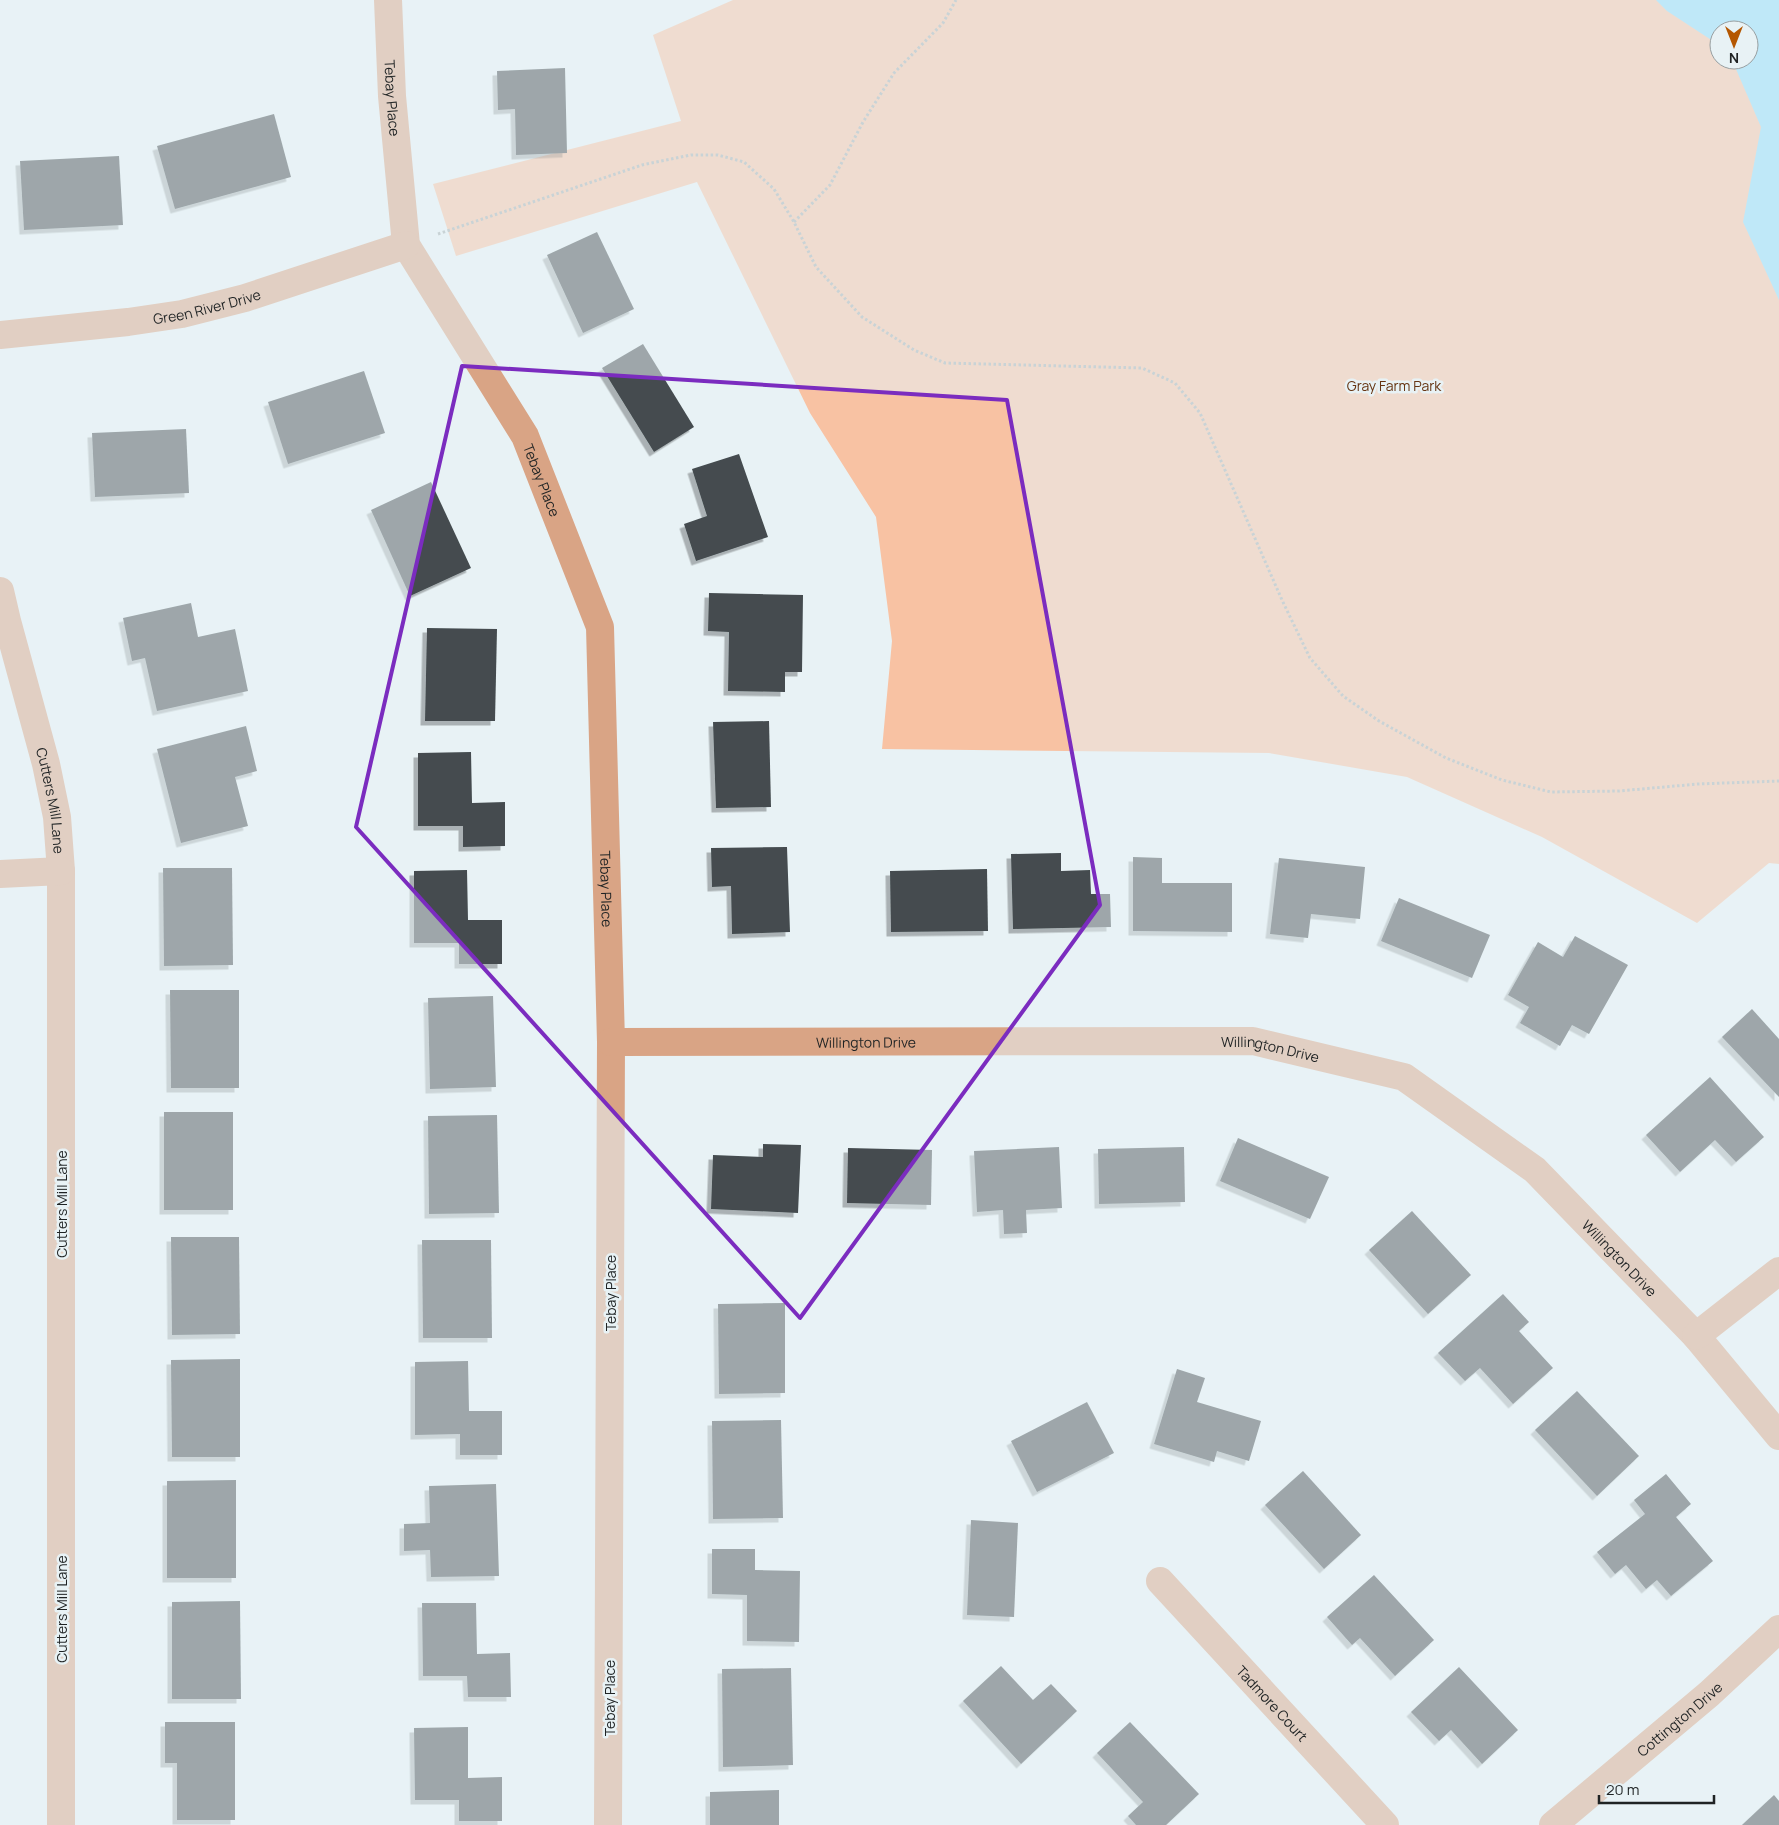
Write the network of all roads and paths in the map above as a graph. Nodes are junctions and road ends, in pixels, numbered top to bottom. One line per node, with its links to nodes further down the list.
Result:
1 (388, 0): 4 (street, Tebay Place)
2 (956, 0): 3 (path)
3 (794, 222): 4 (path); 7 (path)
4 (406, 245): 5 (street, Green River Drive); 10 (street, Tebay Place)
5 (0, 335)
6 (0, 591): 8 (street, Cutters Mill Lane)
7 (1779, 781)
8 (61, 871): 9 (street); 16 (street, Cutters Mill Lane)
9 (0, 874)
10 (611, 1042): 12 (street, Willington Drive); 17 (street, Tebay Place)
11 (1779, 1271): 12 (street)
12 (1696, 1336): 13 (street, Willington Drive)
13 (1779, 1436)
14 (1160, 1581): 18 (street, Tadmore Court)
15 (1779, 1629): 19 (street, Cottington Drive)
16 (61, 1825)
17 (608, 1825)
18 (1385, 1825)
19 (1553, 1825)

